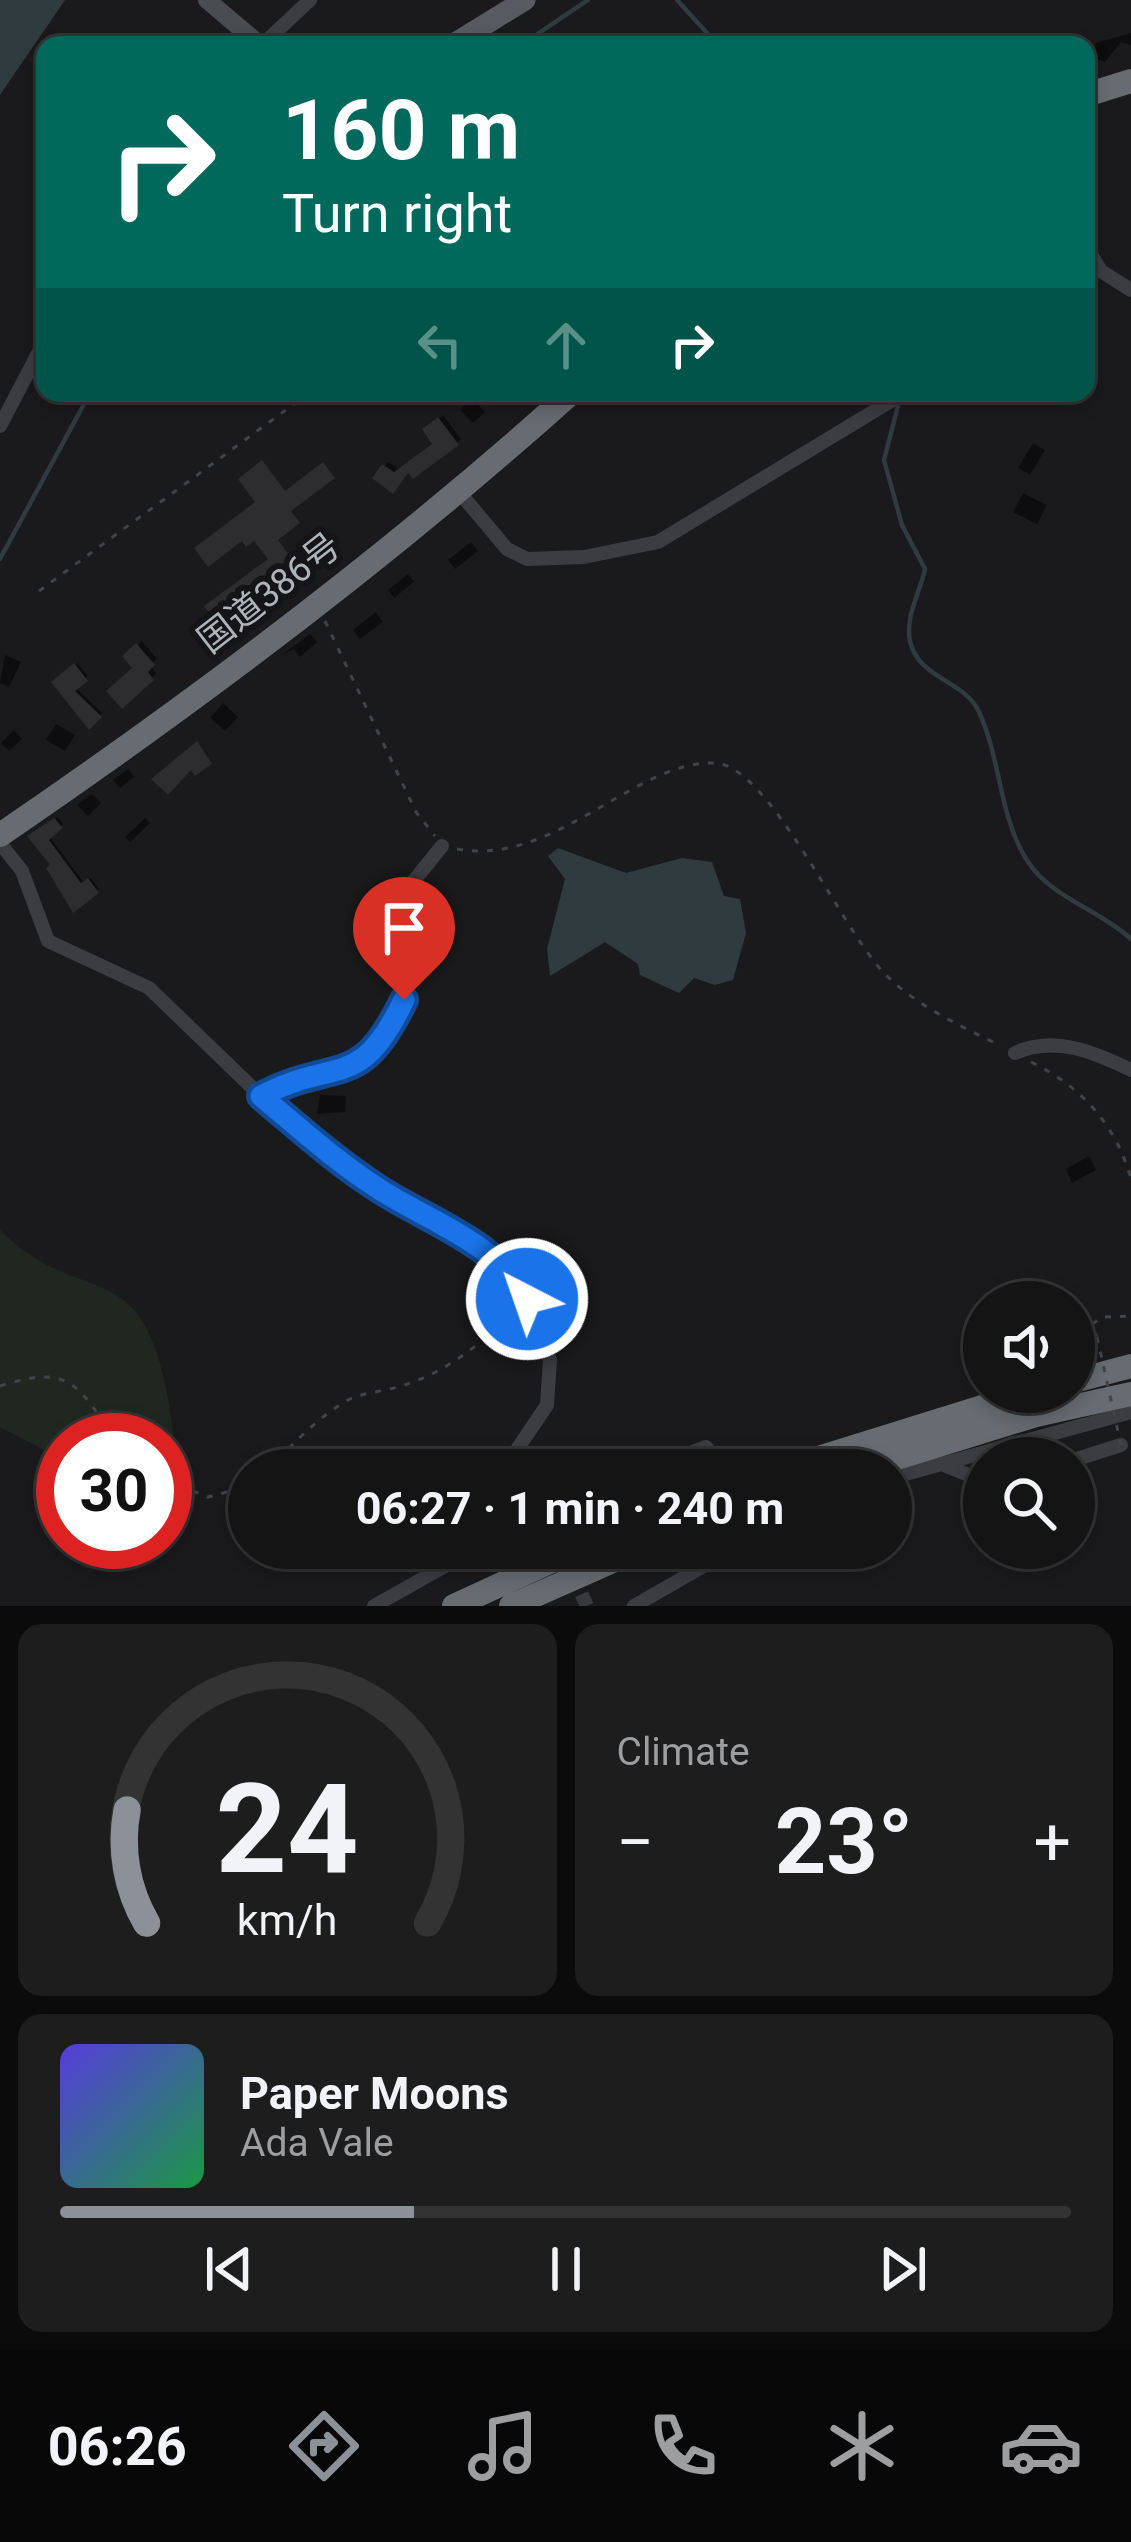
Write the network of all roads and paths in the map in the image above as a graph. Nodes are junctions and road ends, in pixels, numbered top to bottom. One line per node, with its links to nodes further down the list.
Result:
1 (206, 0): 4 (main road)
2 (310, 0): 5 (street)
3 (525, 0): 6 (main road)
4 (250, 36)
5 (271, 36)
6 (467, 36)
7 (1131, 81): 8 (highway)
8 (1095, 92)
9 (1095, 261): 10 (street)
10 (1101, 271): 11 (street); 12 (street)
11 (1095, 275)
12 (1131, 290)
13 (36, 357): 17 (street)
14 (297, 402): 19 (path)
15 (561, 402): 18 (highway, 国道386号)
16 (889, 402): 18 (street)
17 (0, 426)
18 (460, 493): 20 (highway, 国道386号)
19 (39, 591)
20 (312, 604): 21 (highway, 国道386号); 22 (path)
21 (0, 839): 25 (street)
22 (442, 846): 23 (path); 25 (street)
23 (1015, 1053): 24 (street); 26 (path)
24 (1131, 1070)
25 (261, 1096): 27 (street)
26 (1131, 1179)
27 (527, 1299): 37 (path); 38 (street)
28 (1131, 1316): 36 (path, bridge)
29 (1131, 1366): 30 (highway)
30 (1095, 1375)
31 (0, 1386): 34 (path)
32 (1131, 1394): 40 (highway)
33 (1131, 1412): 42 (street)
34 (93, 1413)
35 (963, 1413): 39 (highway)
36 (1121, 1444): 41 (street)
37 (289, 1449)
38 (518, 1449)
39 (847, 1449)
40 (912, 1453)
41 (1095, 1453)
42 (946, 1466): 43 (street); 44 (street)
43 (912, 1473)
44 (963, 1473)
45 (192, 1491): 46 (path)
46 (228, 1492)
47 (440, 1569): 51 (street)
48 (534, 1569): 52 (highway)
49 (595, 1569): 53 (highway)
50 (698, 1569): 54 (street)
51 (374, 1606)
52 (454, 1606)
53 (511, 1606)
54 (634, 1606)

